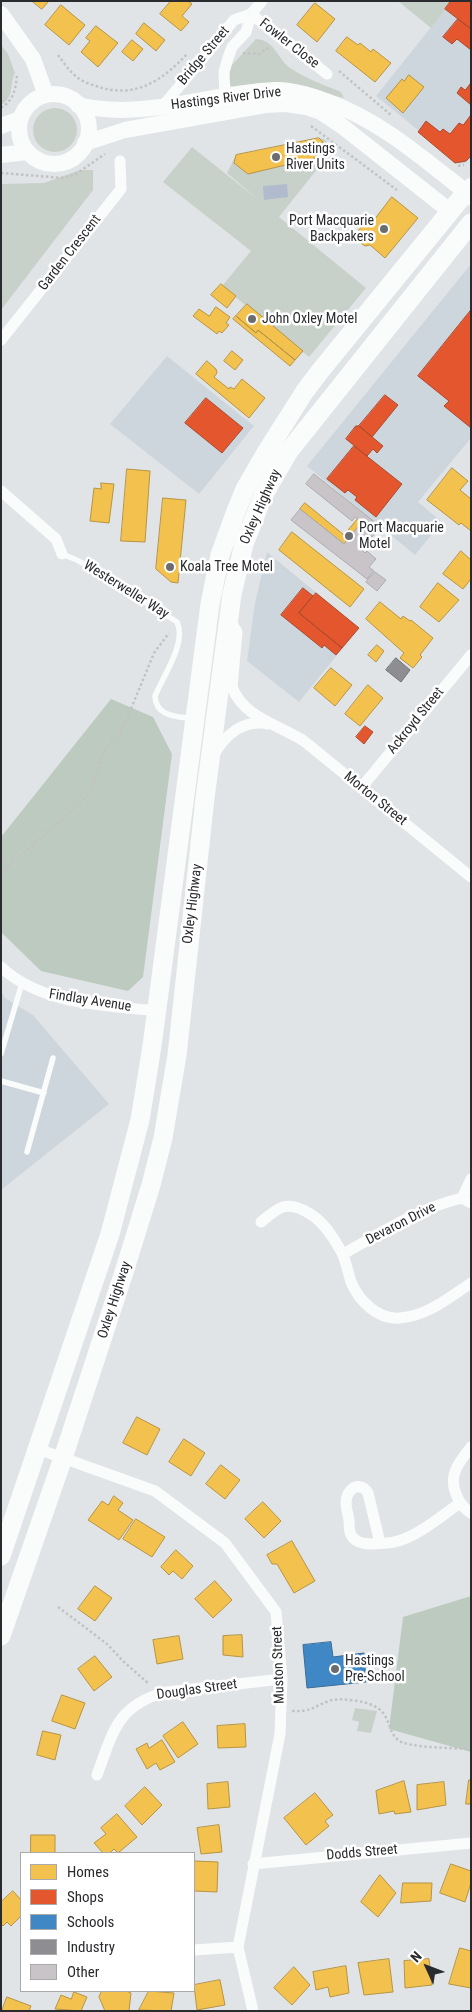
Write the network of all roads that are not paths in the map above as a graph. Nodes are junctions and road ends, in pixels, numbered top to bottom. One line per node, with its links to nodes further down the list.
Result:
1 (262, 1): 3 (street, Bridge Street)
2 (1, 14): 5 (main road)
3 (251, 14): 4 (street, Fowler Close); 6 (street, Bridge Street); 8 (street, Bridge Street)
4 (327, 74)
5 (46, 95): 7 (main road); 9 (main road)
6 (225, 97): 8 (main road, Hastings River Drive); 15 (main road, Hastings River Drive)
7 (78, 105): 8 (main road, Hastings River Drive); 11 (main road)
8 (163, 106)
9 (20, 119): 10 (main road); 12 (main road)
10 (1, 126)
11 (85, 143): 12 (main road); 16 (main road, Hastings River Drive)
12 (27, 152): 13 (main road)
13 (1, 156)
14 (120, 161): 18 (street, Garden Crescent)
15 (469, 191): 16 (main road, Oxley Highway)
16 (451, 212): 17 (main road); 23 (main road, Oxley Highway)
17 (470, 226): 21 (main road, Oxley Highway)
18 (1, 340)
19 (1, 491): 20 (street)
20 (62, 554): 23 (lane, Westerweller Way)
21 (230, 620): 24 (street, Morton Street); 25 (main road, Oxley Highway)
22 (471, 655): 26 (street, Ackroyd Street)
23 (195, 719): 30 (main road, Oxley Highway)
24 (277, 726): 25 (street, Morton Street); 26 (street, Morton Street)
25 (212, 760): 31 (main road, Oxley Highway)
26 (361, 788): 27 (street, Morton Street)
27 (471, 877)
28 (1, 967): 29 (street, Findlay Avenue)
29 (22, 983): 30 (street, Findlay Avenue); 32 (lane)
30 (157, 1011): 31 (main road); 43 (main road, Oxley Highway)
31 (181, 1013): 44 (main road, Oxley Highway)
32 (1, 1054)
33 (53, 1058): 35 (lane)
34 (1, 1081): 35 (lane)
35 (44, 1093): 36 (lane)
36 (27, 1152)
37 (471, 1179): 38 (street, Devaron Drive)
38 (467, 1200): 40 (street, Devaron Drive)
39 (261, 1222): 40 (street)
40 (343, 1254): 41 (street)
41 (471, 1283)
42 (471, 1447): 45 (street)
43 (38, 1449): 44 (street, Muston Street); 48 (main road, Oxley Highway)
44 (64, 1458): 49 (main road, Oxley Highway); 50 (street, Muston Street)
45 (460, 1503): 46 (street); 47 (street)
46 (471, 1513)
47 (380, 1543): 47 (street)
48 (1, 1556)
49 (1, 1636)
50 (282, 1679): 51 (street, Douglas Street); 53 (street, Muston Street)
51 (97, 1775)
52 (471, 1843): 53 (street, Dodds Street)
53 (253, 1864): 54 (street, Muston Street)
54 (238, 1947): 55 (street); 56 (street, Muston Street)
55 (195, 1950)
56 (253, 2011)

